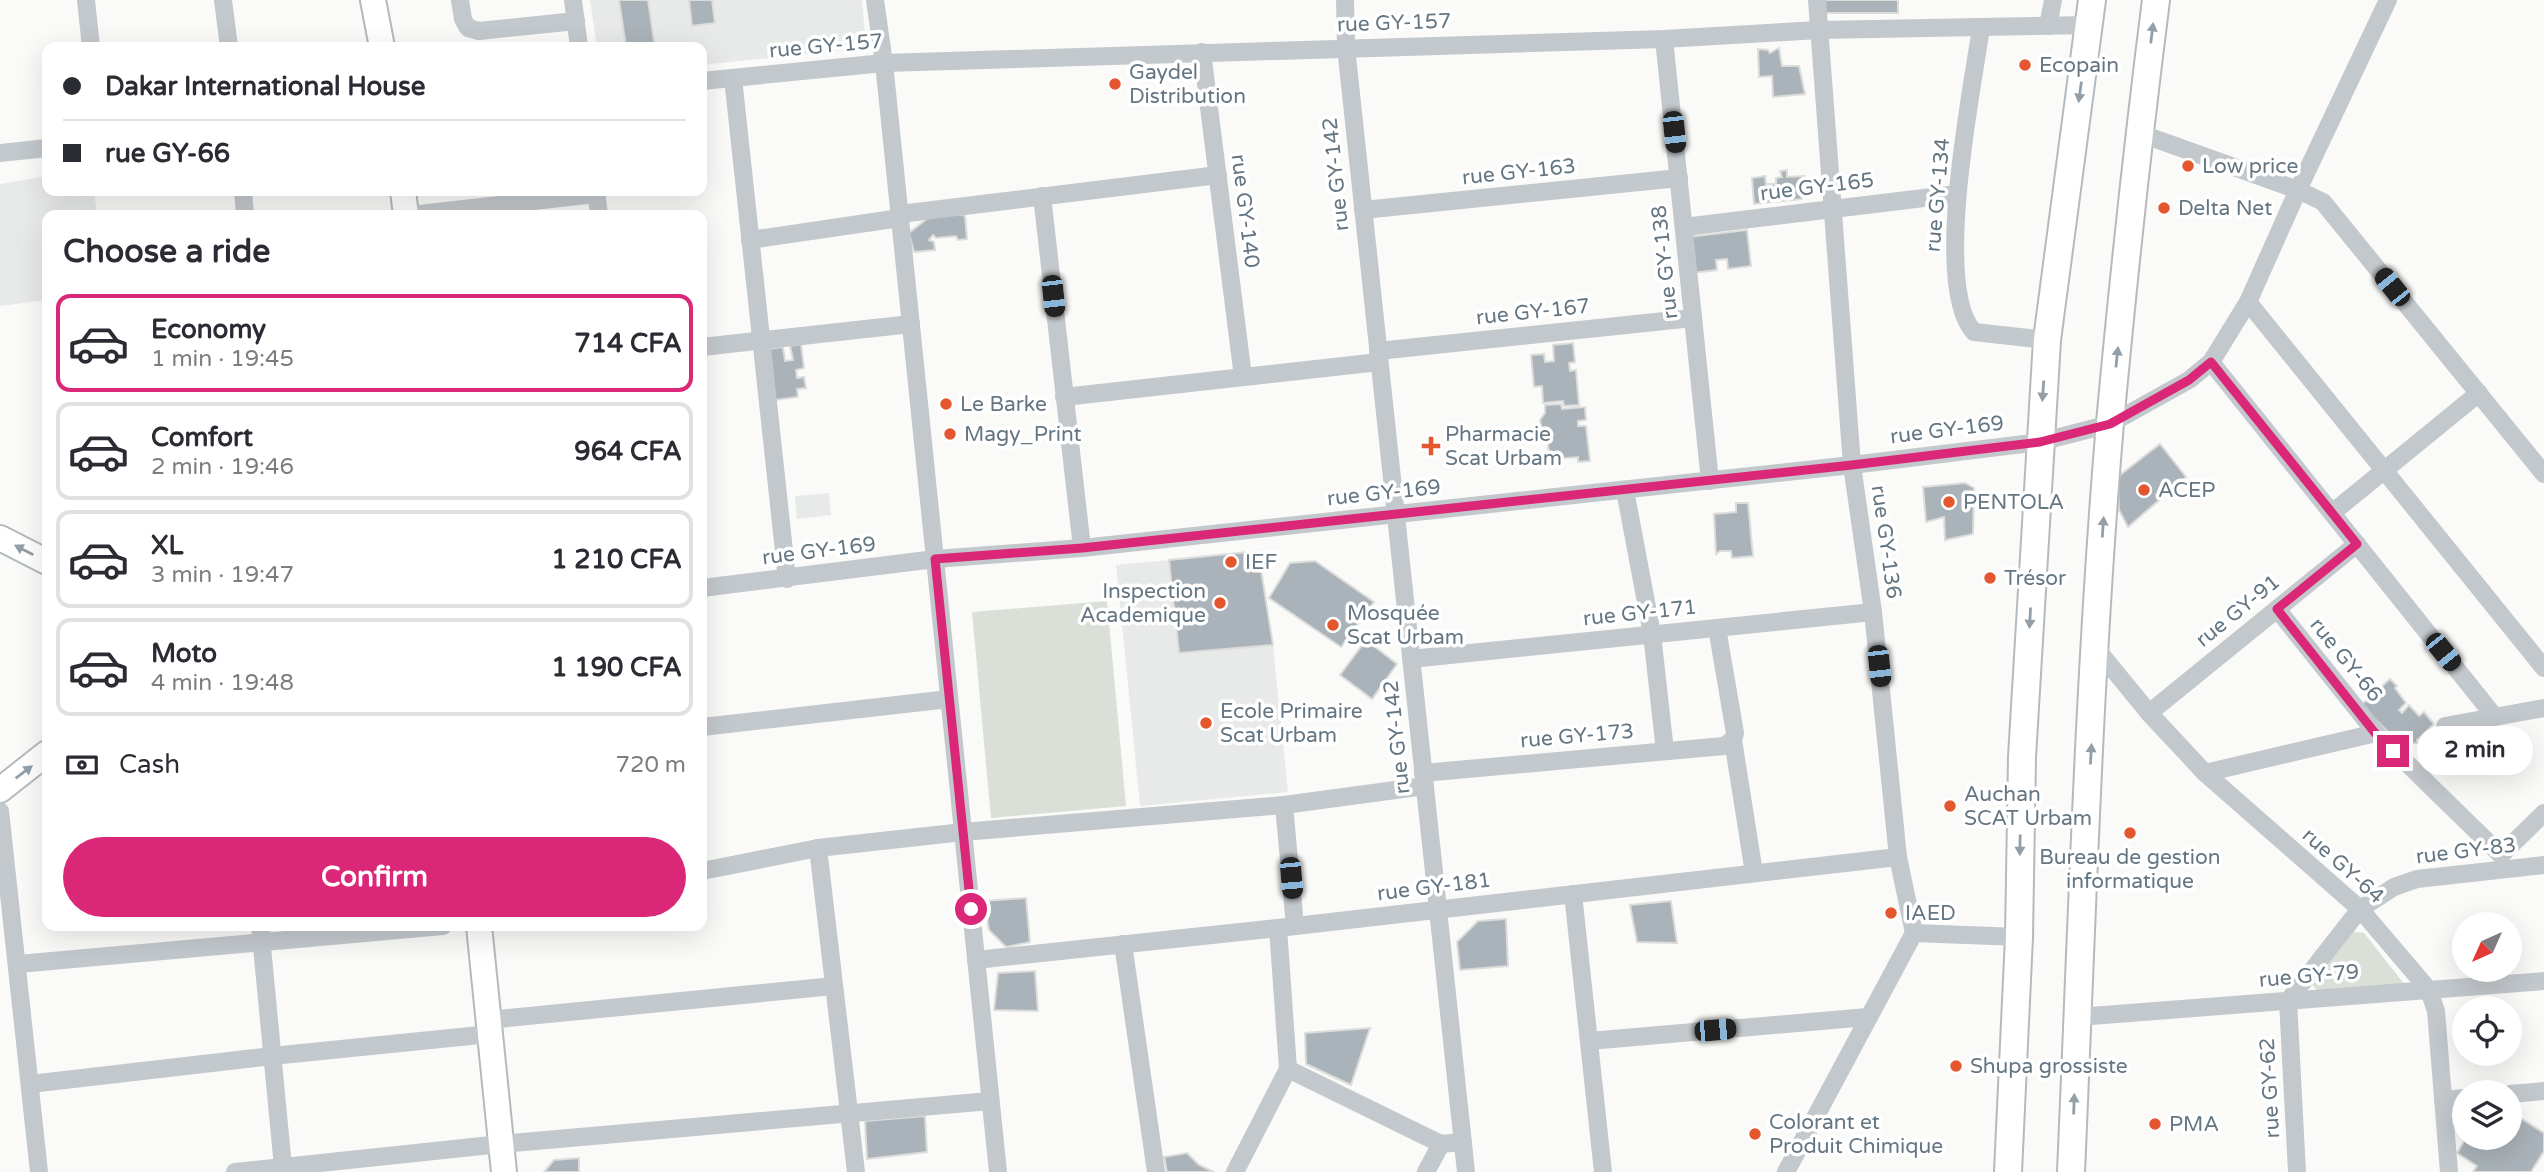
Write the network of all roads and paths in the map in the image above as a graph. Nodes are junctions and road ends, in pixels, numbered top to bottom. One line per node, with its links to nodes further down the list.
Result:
1 (86, 0): 18 (street)
2 (223, 0): 19 (street)
3 (373, 0): 20 (street)
4 (460, 0): 13 (street)
5 (573, 0): 13 (street)
6 (875, 0): 24 (street)
7 (1345, 0): 22 (street, rue GY-142)
8 (1817, 0): 16 (street, rue GY-136)
9 (2053, 0): 14 (street)
10 (2156, 0): 27 (main road, one-way to 10)
11 (2388, 0): 32 (street)
12 (2090, 13): 14 (street, rue GY-157); 46 (main road, one-way to 46)
13 (576, 21): 21 (street)
14 (2048, 26): 15 (street, rue GY-157)
15 (1981, 27): 16 (street, rue GY-157); 33 (street, rue GY-134)
16 (1819, 30): 17 (street, rue GY-157); 36 (street, rue GY-136)
17 (1664, 39): 22 (street, rue GY-157); 31 (street, rue GY-138)
18 (90, 42)
19 (228, 42)
20 (381, 42)
21 (578, 42)
22 (1346, 47): 23 (street, rue GY-157); 38 (street, rue GY-142)
23 (1202, 52): 24 (street, rue GY-157); 30 (street, rue GY-140)
24 (884, 63): 25 (street, rue GY-157); 39 (street)
25 (733, 78): 26 (street, rue GY-157); 41 (street)
26 (707, 81)
27 (2139, 133): 32 (street); 53 (main road, one-way to 27)
28 (42, 149): 29 (street)
29 (0, 153)
30 (1218, 174): 35 (street); 50 (street, rue GY-140)
31 (1679, 178): 38 (street, rue GY-163); 40 (street, rue GY-138)
32 (2298, 190): 42 (street); 51 (street)
33 (1957, 194): 36 (street, rue GY-165); 46 (street, rue GY-134)
34 (576, 196): 37 (street)
35 (1042, 196): 39 (street); 52 (street)
36 (1831, 208): 40 (street, rue GY-165); 55 (street, rue GY-136)
37 (511, 209)
38 (1363, 210): 48 (street, rue GY-142)
39 (900, 216): 41 (street); 44 (street)
40 (1684, 227): 43 (street, rue GY-138)
41 (750, 240): 45 (street)
42 (2248, 302): 49 (street); 56 (street)
43 (1693, 318): 48 (street, rue GY-167); 58 (street, rue GY-138)
44 (911, 324): 45 (street); 66 (street)
45 (761, 340): 47 (street); 67 (street)
46 (2047, 340): 54 (main road, one-way to 54)
47 (707, 346)
48 (1379, 357): 50 (street, rue GY-167); 61 (street, rue GY-142)
49 (2211, 362): 53 (street, rue GY-169); 60 (street)
50 (1243, 377): 52 (street, rue GY-167)
51 (2479, 393): 56 (street); 57 (street)
52 (1064, 397): 64 (street)
53 (2110, 424): 54 (street, rue GY-169); 73 (main road, one-way to 53)
54 (2040, 442): 55 (street, rue GY-169); 107 (main road, one-way to 107)
55 (1852, 465): 58 (street, rue GY-169); 70 (street, rue GY-136)
56 (2384, 470): 60 (street); 75 (street)
57 (2544, 474)
58 (1710, 481): 59 (street, rue GY-169)
59 (1626, 490): 61 (street, rue GY-169); 72 (street)
60 (2332, 513): 63 (street)
61 (1396, 514): 64 (street, rue GY-169); 74 (street, rue GY-142)
62 (0, 538): 65 (street, one-way to 62)
63 (2357, 544): 69 (street, rue GY-91); 79 (street)
64 (1082, 548): 66 (street, rue GY-169)
65 (42, 559)
66 (935, 559): 67 (street, rue GY-169); 76 (street)
67 (787, 579): 68 (street, rue GY-169)
68 (707, 587)
69 (2277, 609): 78 (street, rue GY-91); 82 (street, rue GY-66)
70 (1873, 612): 71 (street, rue GY-171); 94 (street, rue GY-136)
71 (1717, 628): 72 (street, rue GY-171); 83 (street)
72 (1651, 634): 74 (street, rue GY-171); 84 (street)
73 (2095, 647): 78 (street, rue GY-64); 117 (main road, one-way to 73)
74 (1411, 659): 87 (street, rue GY-142)
75 (2544, 668)
76 (949, 699): 80 (street); 92 (street)
77 (2544, 708): 79 (street)
78 (2148, 713): 86 (street, rue GY-64)
79 (2495, 717): 81 (street)
80 (707, 726)
81 (2445, 726)
82 (2375, 733): 86 (street); 95 (street, rue GY-66)
83 (1733, 740): 84 (street, rue GY-173); 98 (street)
84 (1665, 751): 87 (street, rue GY-173)
85 (42, 758): 88 (street, one-way to 85)
86 (2205, 773): 101 (street, rue GY-64)
87 (1424, 779): 89 (street, rue GY-173); 100 (street, rue GY-142)
88 (0, 790)
89 (1284, 805): 92 (street, rue GY-173); 102 (street)
90 (0, 811): 110 (street)
91 (2544, 813): 95 (street)
92 (963, 832): 93 (street, rue GY-173); 109 (street)
93 (818, 848): 97 (street, rue GY-173); 113 (street)
94 (1898, 857): 98 (street, rue GY-181); 106 (street, rue GY-136)
95 (2502, 862): 96 (street, rue GY-83); 101 (street, rue GY-83)
96 (2544, 866)
97 (707, 870)
98 (1754, 873): 99 (street, rue GY-181)
99 (1573, 894): 100 (street, rue GY-181); 119 (street)
100 (1438, 909): 102 (street, rue GY-181); 129 (street, rue GY-142)
101 (2360, 909): 114 (street, rue GY-64); 115 (street, rue GY-83)
102 (1287, 927): 108 (street, rue GY-181); 121 (street)
103 (312, 931): 105 (street)
104 (479, 931): 118 (street)
105 (260, 933): 110 (street); 120 (street)
106 (1914, 933): 107 (street); 116 (street)
107 (2019, 937): 144 (main road)
108 (1123, 944): 109 (street, rue GY-181); 138 (street)
109 (976, 960): 127 (street)
110 (18, 971): 111 (street); 122 (street)
111 (0, 980)
112 (2544, 981): 114 (street, rue GY-79)
113 (834, 986): 118 (street); 128 (street)
114 (2429, 989): 115 (street, rue GY-79); 126 (street, rue GY-64)
115 (2288, 1001): 117 (street, rue GY-79); 146 (street, rue GY-62)
116 (1868, 1017): 119 (street); 143 (street)
117 (2078, 1017): 145 (main road, one-way to 117)
118 (489, 1027): 120 (street); 130 (street)
119 (1589, 1041): 142 (street)
120 (272, 1056): 122 (street); 132 (street)
121 (1288, 1069): 131 (street); 139 (street)
122 (30, 1084): 133 (street)
123 (2544, 1091): 124 (street)
124 (2522, 1093)
125 (2452, 1099): 126 (street)
126 (2443, 1100): 147 (street, rue GY-64)
127 (990, 1101): 128 (street); 137 (street)
128 (848, 1112): 130 (street); 136 (street)
129 (1463, 1142): 131 (street); 141 (street, rue GY-142)
130 (501, 1144): 132 (street); 135 (street)
131 (1441, 1144): 140 (street)
132 (283, 1167): 134 (street)
133 (39, 1172)
134 (235, 1172)
135 (504, 1172)
136 (856, 1172)
137 (998, 1172)
138 (1157, 1172)
139 (1235, 1172)
140 (1426, 1172)
141 (1466, 1172)
142 (1603, 1172)
143 (1786, 1172)
144 (2008, 1172)
145 (2071, 1172)
146 (2297, 1172)
147 (2449, 1172)

